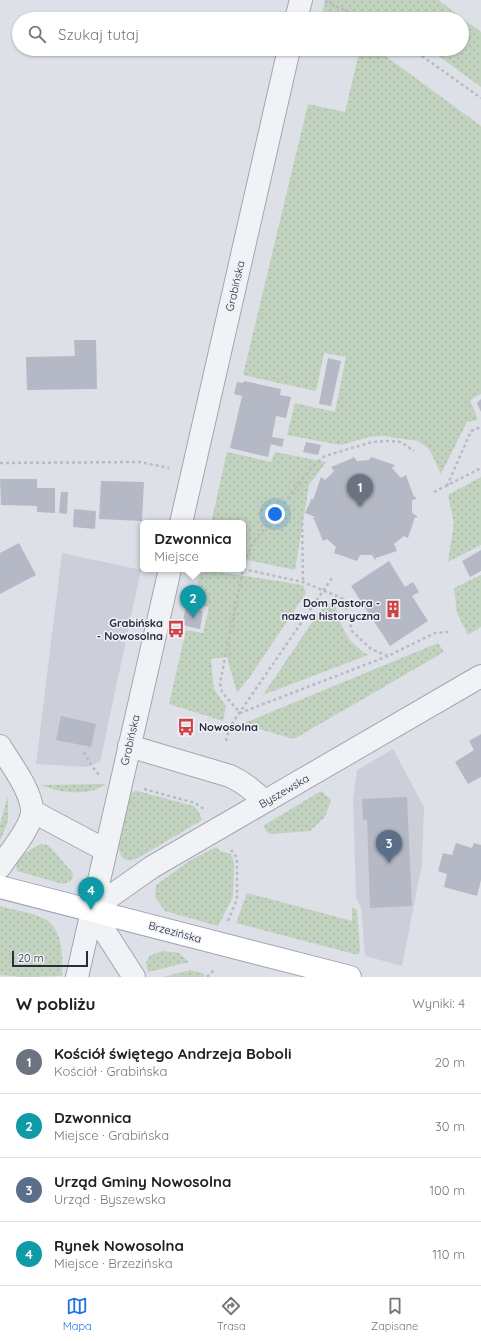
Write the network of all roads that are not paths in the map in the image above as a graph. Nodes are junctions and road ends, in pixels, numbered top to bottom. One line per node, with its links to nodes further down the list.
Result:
1 (301, 0): 2 (street)
2 (298, 12)
3 (288, 56): 4 (street, Grabińska)
4 (182, 520)
5 (169, 572): 8 (street, Grabińska)
6 (481, 676): 9 (street, Byszewska)
7 (0, 746): 10 (street)
8 (129, 746): 9 (street); 11 (street, Grabińska)
9 (264, 802): 14 (street, Byszewska)
10 (32, 811): 11 (street); 12 (street)
11 (105, 850): 14 (street, Grabińska)
12 (0, 867)
13 (0, 887): 14 (main road, Brzezińska)
14 (91, 910): 15 (main road, Brzezińska); 16 (street, Grabińska); 17 (street)
15 (336, 975)
16 (76, 977)
17 (134, 977)

